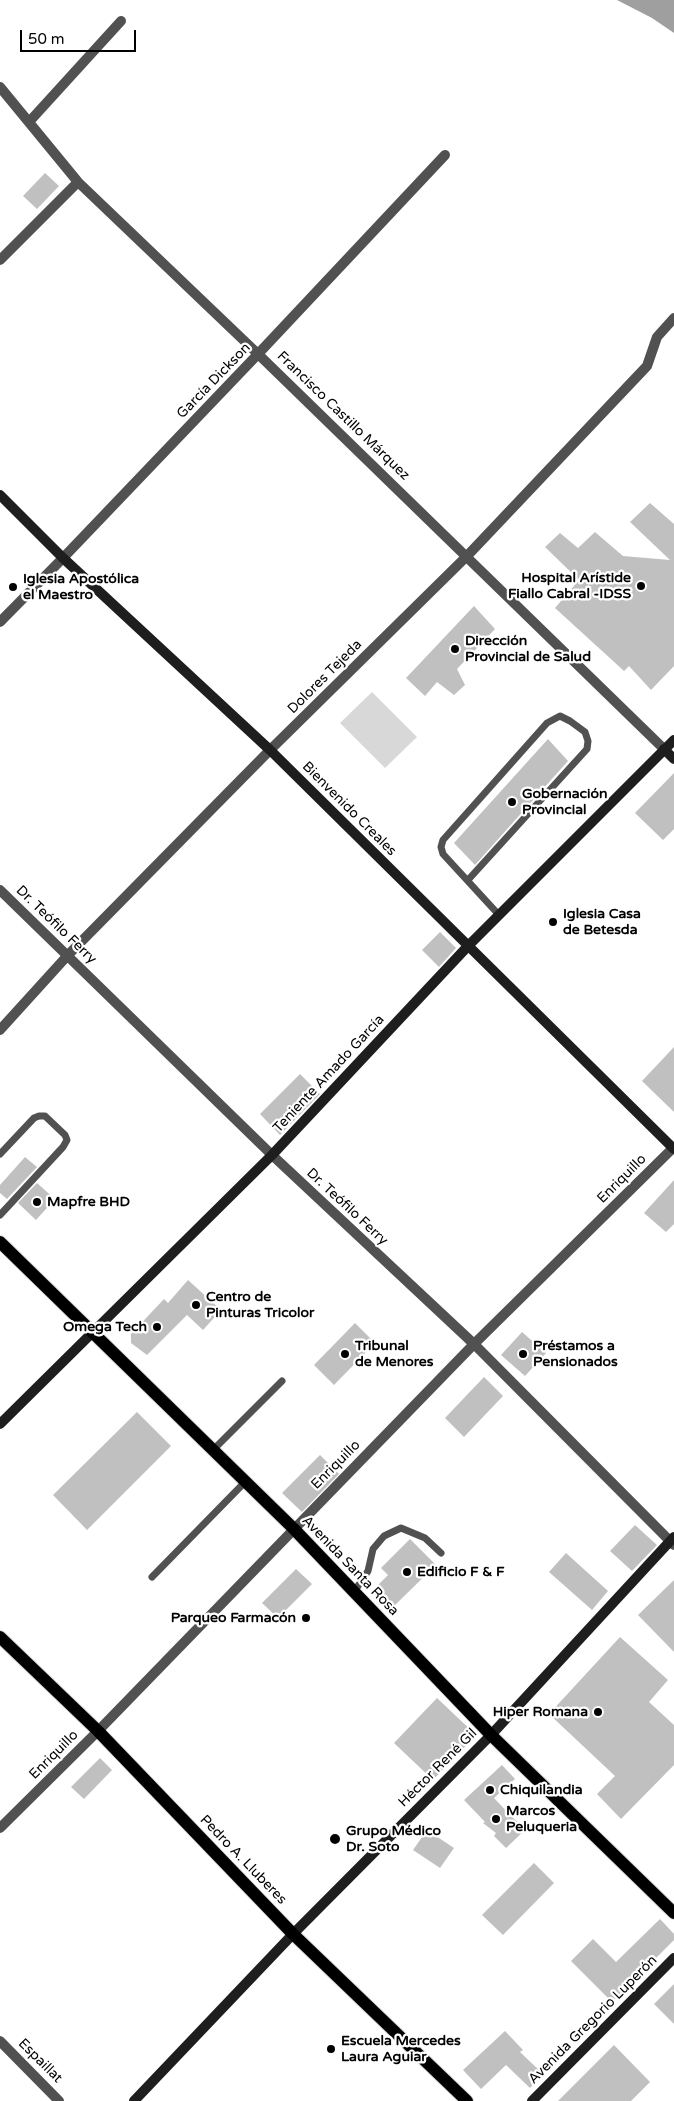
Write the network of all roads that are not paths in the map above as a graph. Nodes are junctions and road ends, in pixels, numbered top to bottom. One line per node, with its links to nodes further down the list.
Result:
1 (121, 21): 3 (street)
2 (0, 87): 3 (street, Francisco Castillo Márquez)
3 (29, 122): 5 (street, Francisco Castillo Márquez)
4 (445, 156): 8 (street, García Dickson)
5 (78, 182): 6 (street); 8 (street, Francisco Castillo Márquez)
6 (0, 260)
7 (674, 318): 10 (street, Dolores Tejeda)
8 (258, 354): 10 (street, Francisco Castillo Márquez); 11 (street, García Dickson)
9 (0, 495): 11 (street, Bienvenido Creales)
10 (467, 556): 14 (street, Dolores Tejeda); 15 (street, Francisco Castillo Márquez)
11 (63, 558): 12 (street, García Dickson); 14 (street, Bienvenido Creales)
12 (0, 622)
13 (674, 740): 15 (street, Teniente Amado García)
14 (270, 750): 20 (street, Bienvenido Creales); 21 (street, Dolores Tejeda)
15 (664, 750): 16 (street, Francisco Castillo Márquez); 19 (street, Teniente Amado García)
16 (674, 759)
17 (468, 880): 17 (lane); 19 (lane)
18 (0, 890): 21 (street, Dr. Teófilo Ferry)
19 (499, 916): 20 (street, Teniente Amado García)
20 (468, 946): 23 (street, Bienvenido Creales); 25 (street, Teniente Amado García)
21 (68, 955): 22 (street, Dolores Tejeda); 25 (street, Dr. Teófilo Ferry)
22 (0, 1030)
23 (674, 1148): 29 (street, Enriquillo)
24 (0, 1154): 26 (lane)
25 (272, 1154): 28 (street, Teniente Amado García); 29 (street, Dr. Teófilo Ferry)
26 (0, 1215)
27 (0, 1242): 28 (main road, Avenida Santa Rosa)
28 (90, 1332): 31 (street, Teniente Amado García); 32 (main road, Avenida Santa Rosa)
29 (474, 1344): 34 (street, Enriquillo); 35 (street, Dr. Teófilo Ferry)
30 (282, 1381): 32 (lane)
31 (0, 1424)
32 (212, 1450): 33 (main road, Avenida Santa Rosa)
33 (245, 1482): 34 (main road, Avenida Santa Rosa); 37 (lane)
34 (293, 1528): 38 (main road, Avenida Santa Rosa); 40 (street, Enriquillo)
35 (673, 1541): 41 (street, Héctor René Gil)
36 (441, 1553): 38 (lane)
37 (152, 1576)
38 (354, 1592): 41 (main road, Avenida Santa Rosa)
39 (0, 1637): 40 (main road, Pedro A. Lluberes)
40 (98, 1731): 42 (street, Enriquillo); 44 (main road, Pedro A. Lluberes)
41 (491, 1735): 43 (main road, Avenida Santa Rosa); 44 (street, Héctor René Gil)
42 (0, 1828)
43 (674, 1913)
44 (293, 1934): 48 (street, Héctor René Gil); 49 (main road, Pedro A. Lluberes)
45 (674, 1958): 50 (street, Avenida Gregorio Luperón)
46 (0, 2041): 47 (street, Espaillat)
47 (59, 2101)
48 (134, 2101)
49 (467, 2101)
50 (532, 2101)

